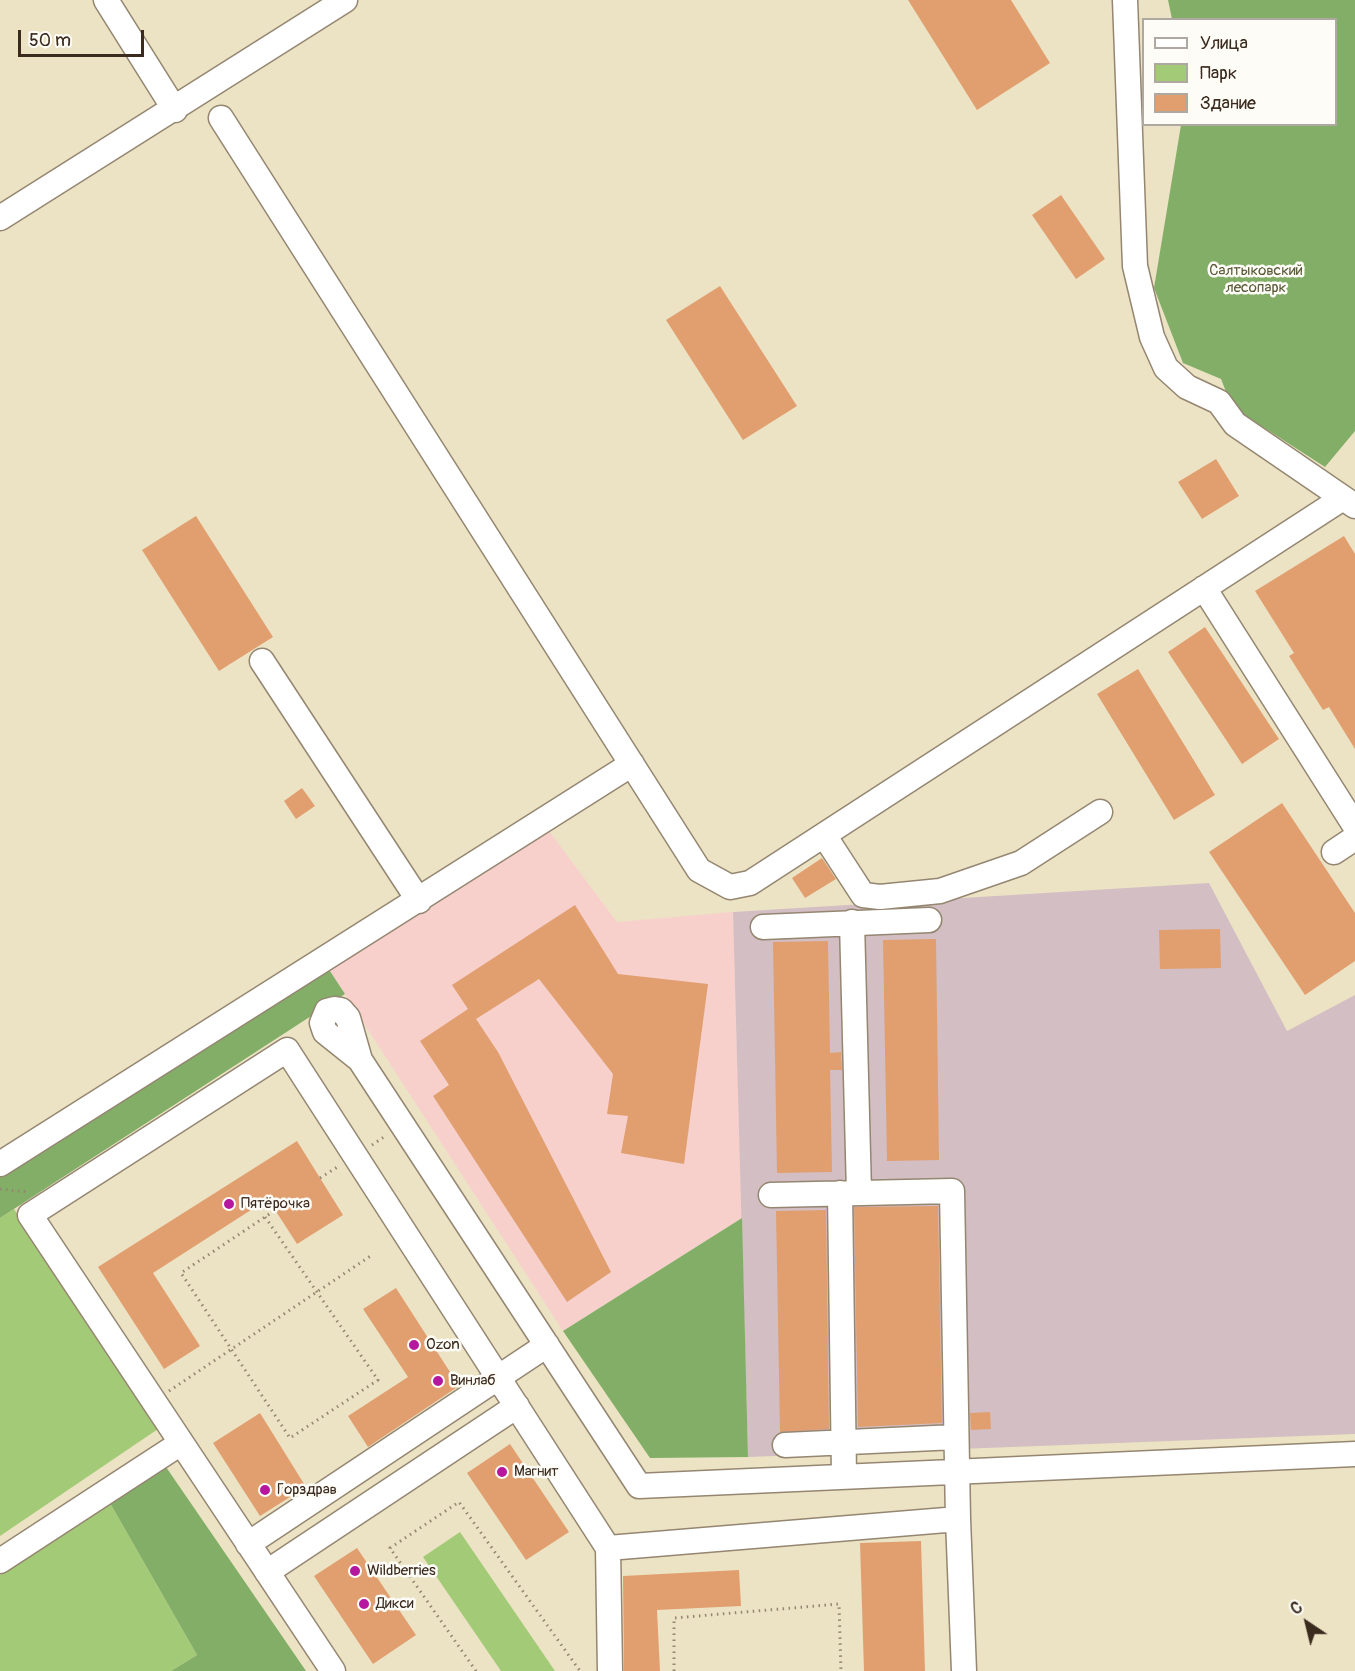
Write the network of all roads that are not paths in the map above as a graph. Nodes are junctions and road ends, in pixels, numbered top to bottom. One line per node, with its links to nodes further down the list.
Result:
1 (106, 0): 4 (street)
2 (345, 0): 4 (street)
3 (1125, 0): 7 (street)
4 (175, 110): 6 (street)
5 (221, 118): 10 (street)
6 (0, 218)
7 (1349, 502): 8 (street)
8 (1204, 588): 12 (street); 13 (street)
9 (262, 661): 16 (street)
10 (632, 764): 13 (street); 16 (street)
11 (1100, 812): 13 (street)
12 (1355, 826)
13 (824, 835)
14 (1355, 838): 15 (street)
15 (1334, 852)
16 (419, 901): 21 (street)
17 (929, 920): 18 (street)
18 (852, 922): 19 (street); 22 (street)
19 (763, 927)
20 (360, 1060): 24 (street)
21 (0, 1164)
22 (849, 1193): 23 (street); 27 (street); 28 (street)
23 (771, 1195)
24 (547, 1345): 25 (street); 33 (street)
25 (499, 1378): 26 (street); 29 (street); 35 (street)
26 (517, 1406): 36 (street); 38 (street)
27 (956, 1437): 28 (street); 32 (street)
28 (843, 1442): 30 (street); 33 (street)
29 (181, 1443): 35 (street); 37 (street)
30 (785, 1444)
31 (1355, 1454): 32 (street)
32 (957, 1472): 33 (street); 34 (street)
33 (844, 1476)
34 (958, 1519): 36 (street); 41 (street)
35 (248, 1544): 38 (street)
36 (608, 1548): 40 (street)
37 (0, 1561)
38 (267, 1572): 39 (street)
39 (333, 1671)
40 (610, 1671)
41 (964, 1671)

